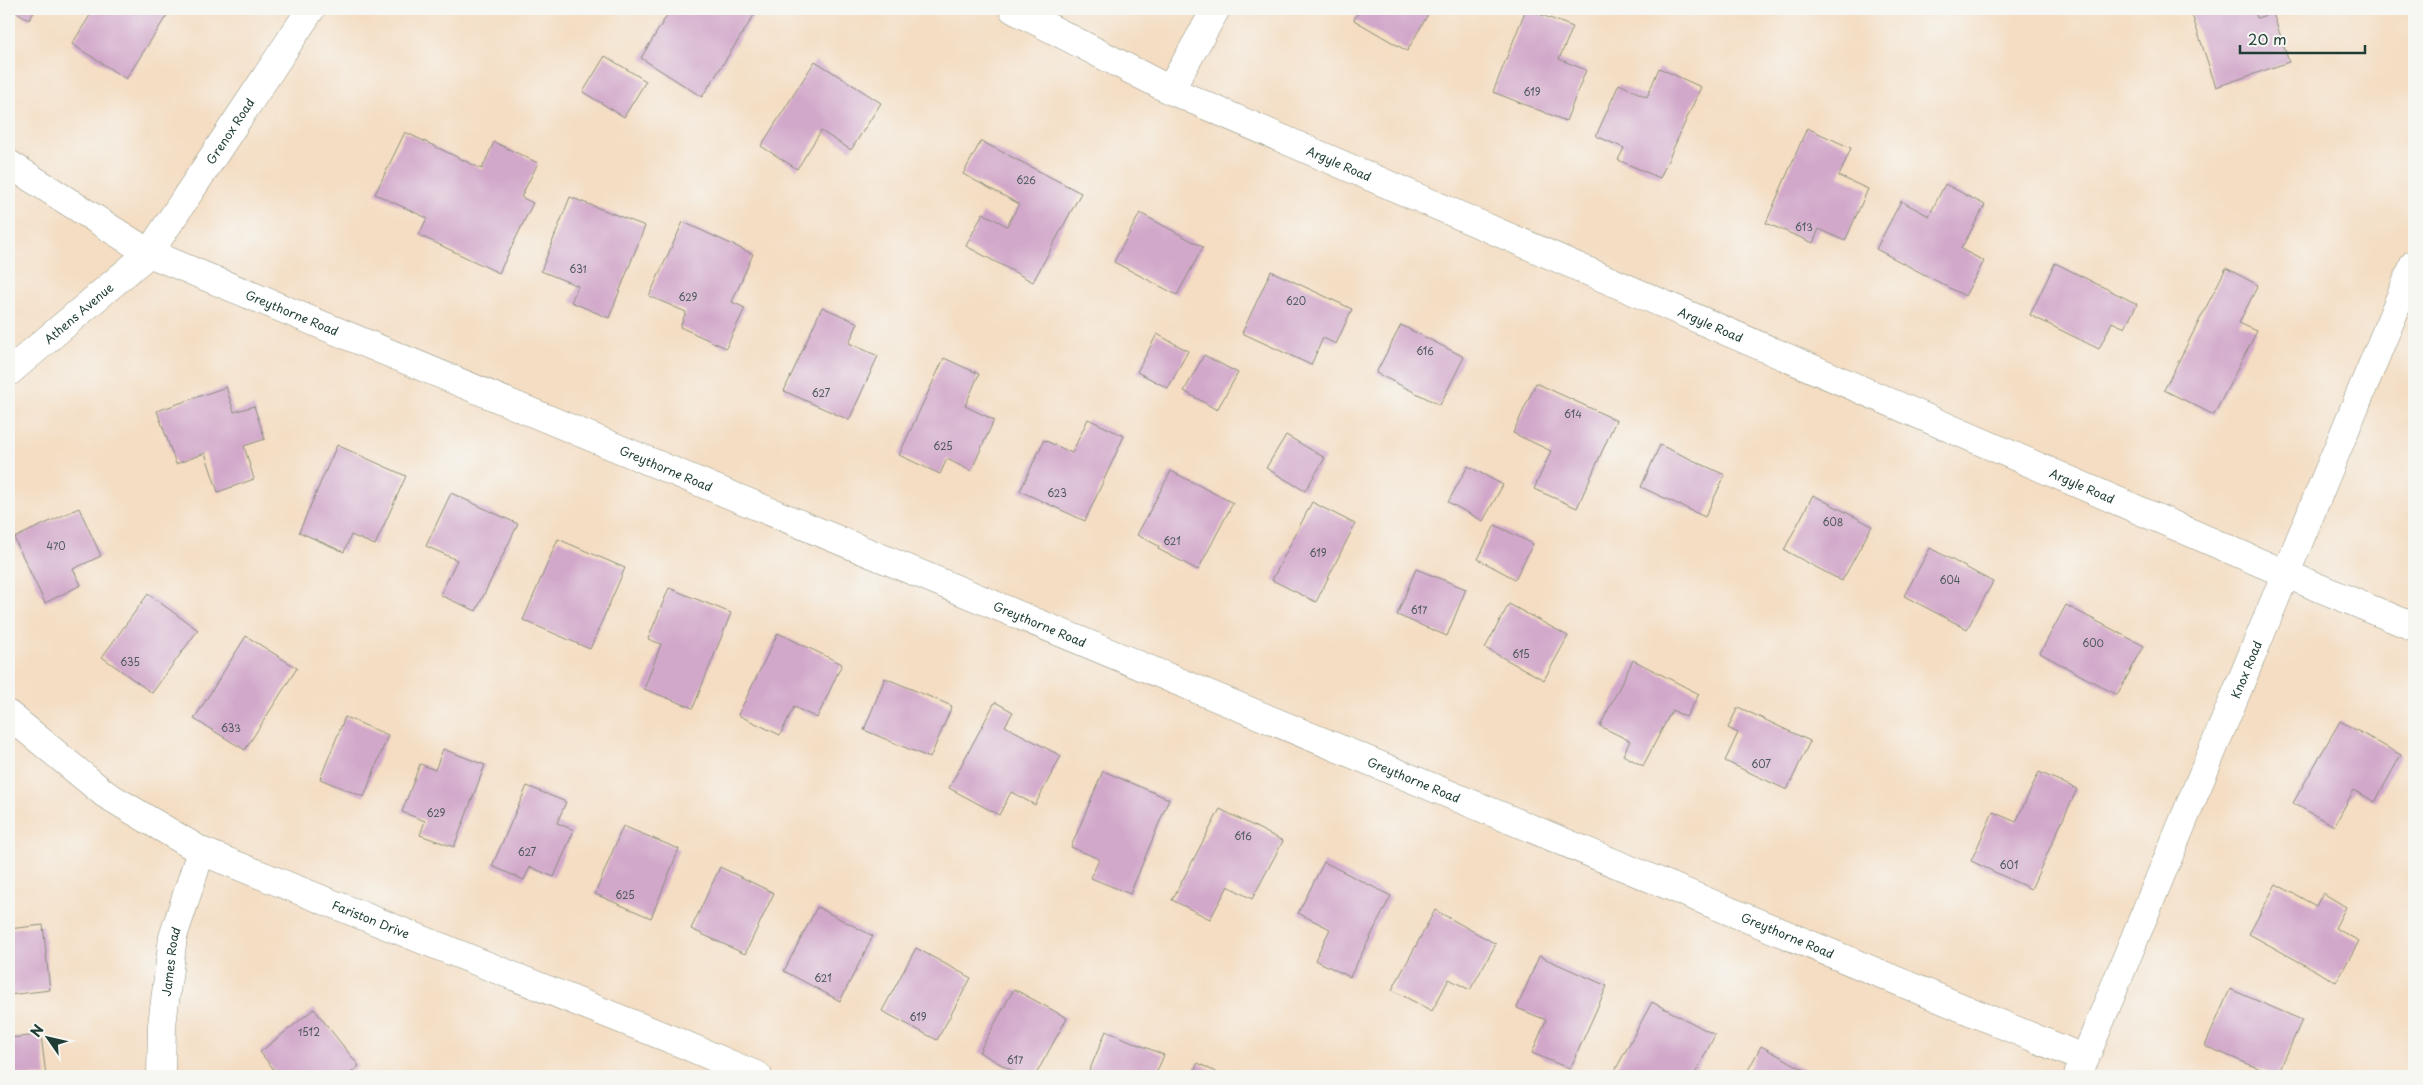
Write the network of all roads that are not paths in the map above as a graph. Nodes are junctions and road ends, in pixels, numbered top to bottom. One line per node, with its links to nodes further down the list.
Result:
1 (311, 9): 6 (street, Grenox Road)
2 (1013, 9): 4 (street, Argyle Road)
3 (1216, 9): 4 (street)
4 (1170, 90): 9 (street, Argyle Road)
5 (9, 164): 6 (street, Greythorne Road)
6 (149, 253): 8 (street, Athens Avenue); 13 (street, Greythorne Road)
7 (2414, 264): 9 (street, Knox Road)
8 (9, 372)
9 (2286, 574): 10 (street, Argyle Road); 13 (street, Knox Road)
10 (2414, 627)
11 (9, 715): 12 (street, Fariston Drive)
12 (201, 851): 14 (street, James Road); 15 (street, Fariston Drive)
13 (2081, 1068)
14 (161, 1076)
15 (758, 1076)

